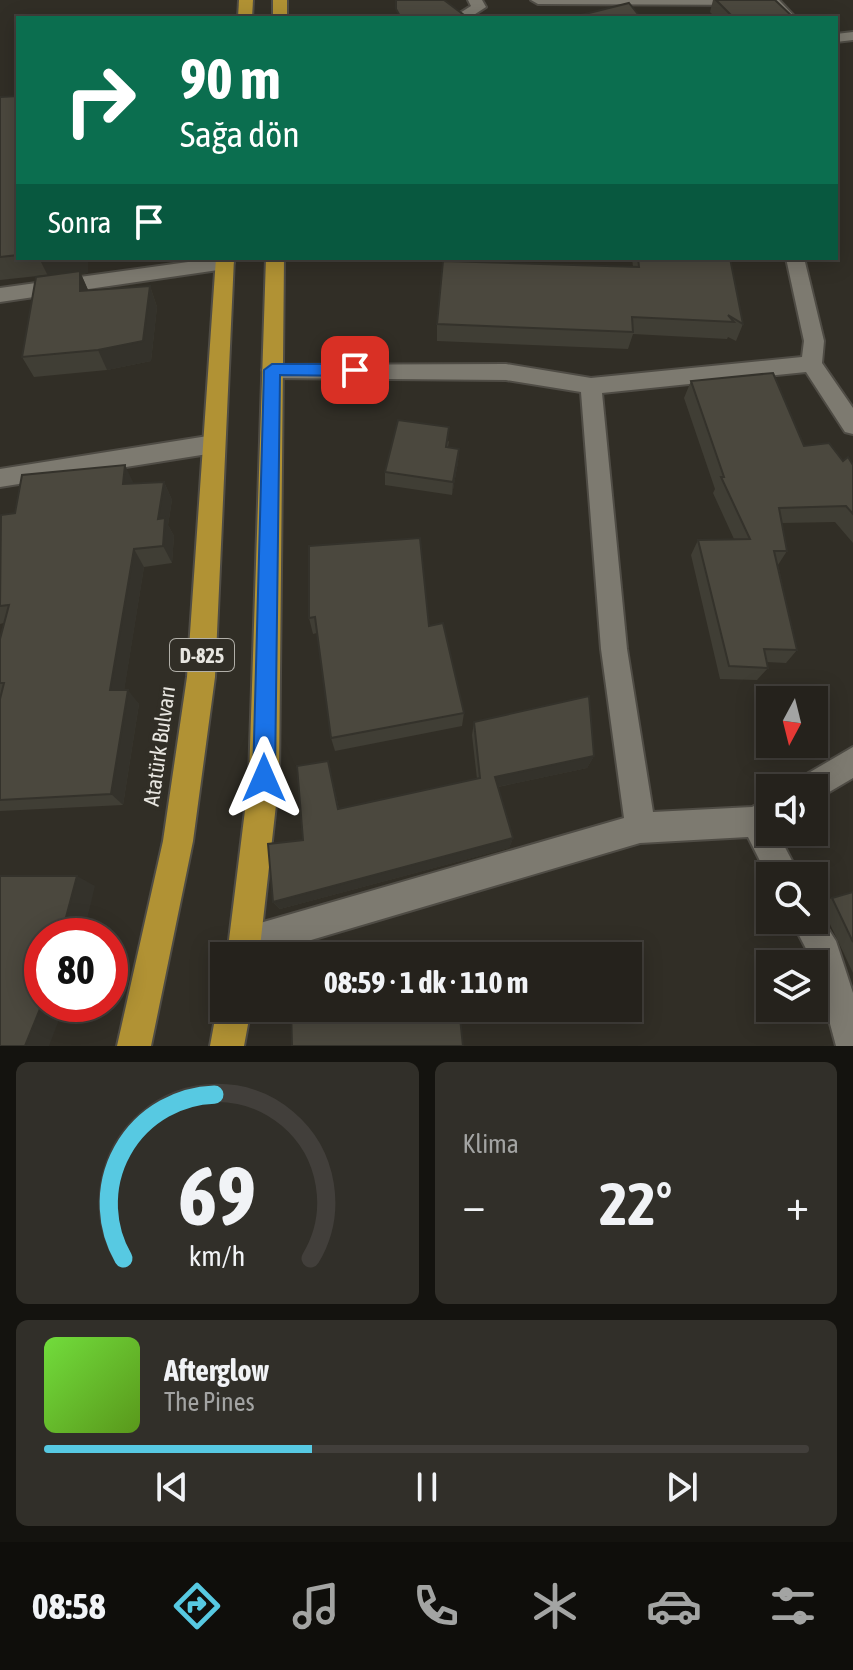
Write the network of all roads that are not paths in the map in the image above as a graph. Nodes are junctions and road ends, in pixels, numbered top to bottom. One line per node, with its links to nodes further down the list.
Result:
1 (475, 0): 3 (street)
2 (538, 0): 4 (street)
3 (463, 16)
4 (787, 16)
5 (275, 260): 10 (highway, D-825)
6 (795, 260): 9 (street)
7 (225, 261): 8 (street); 13 (highway, Atatürk Bulvarı / D-825)
8 (0, 295)
9 (812, 364): 11 (street); 12 (street)
10 (272, 370): 11 (street); 20 (highway, D-825)
11 (591, 386): 18 (street)
12 (853, 426)
13 (214, 444): 14 (street); 23 (highway, Atatürk Bulvarı / D-825)
14 (0, 478)
15 (853, 761): 16 (street)
16 (828, 777)
17 (756, 818): 18 (street)
18 (640, 828): 21 (street)
19 (814, 934): 25 (street)
20 (246, 942)
21 (271, 942)
22 (231, 1022): 24 (highway)
23 (134, 1046)
24 (227, 1046)
25 (853, 1046)

